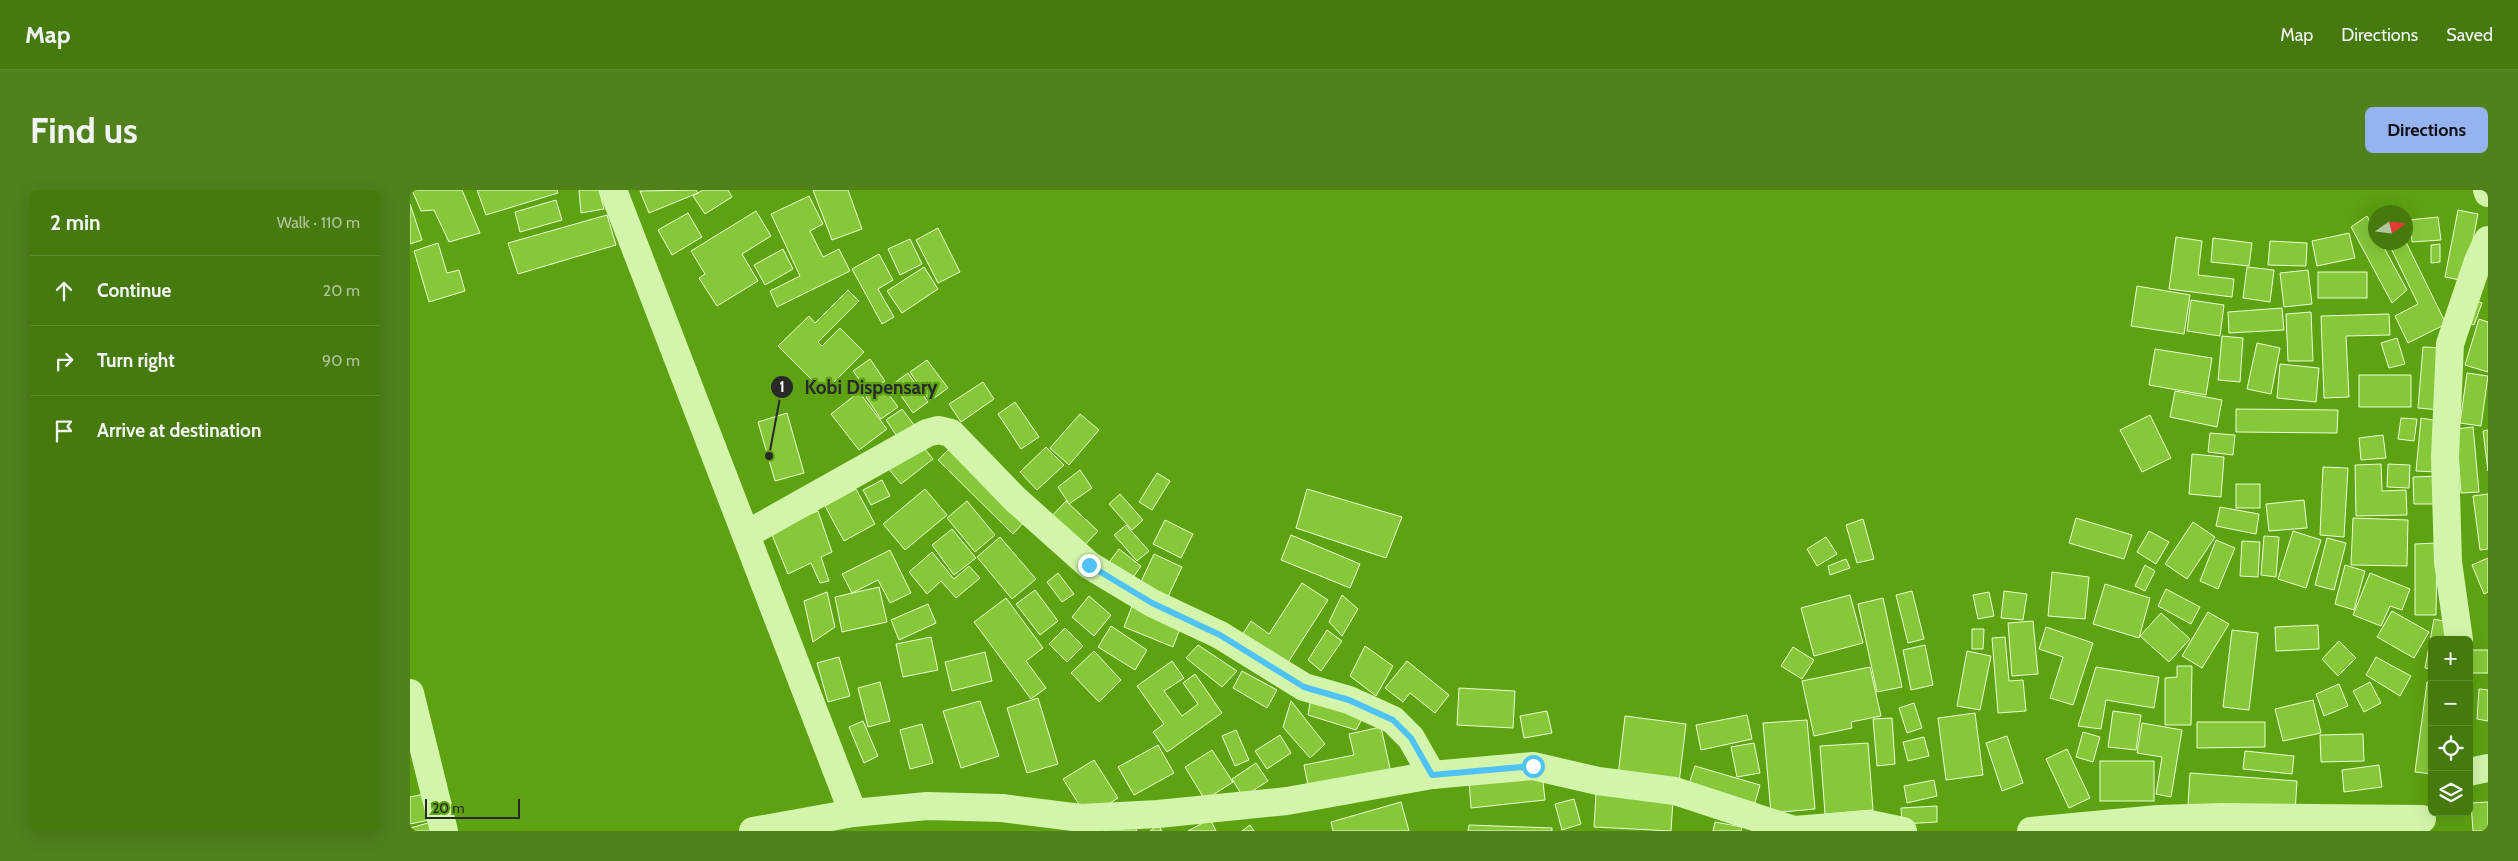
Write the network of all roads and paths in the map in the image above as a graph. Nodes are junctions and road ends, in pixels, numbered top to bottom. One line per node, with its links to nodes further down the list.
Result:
1 (613, 190): 3 (street)
2 (2488, 240): 4 (street)
3 (748, 534): 8 (street); 9 (street)
4 (2458, 636)
5 (410, 693): 12 (street)
6 (2488, 768): 7 (street)
7 (2473, 771)
8 (1432, 775): 9 (street); 11 (street)
9 (853, 814): 13 (street)
10 (2425, 819): 15 (street)
11 (1871, 828): 14 (street)
12 (444, 831)
13 (753, 831)
14 (1903, 831)
15 (2031, 831)

